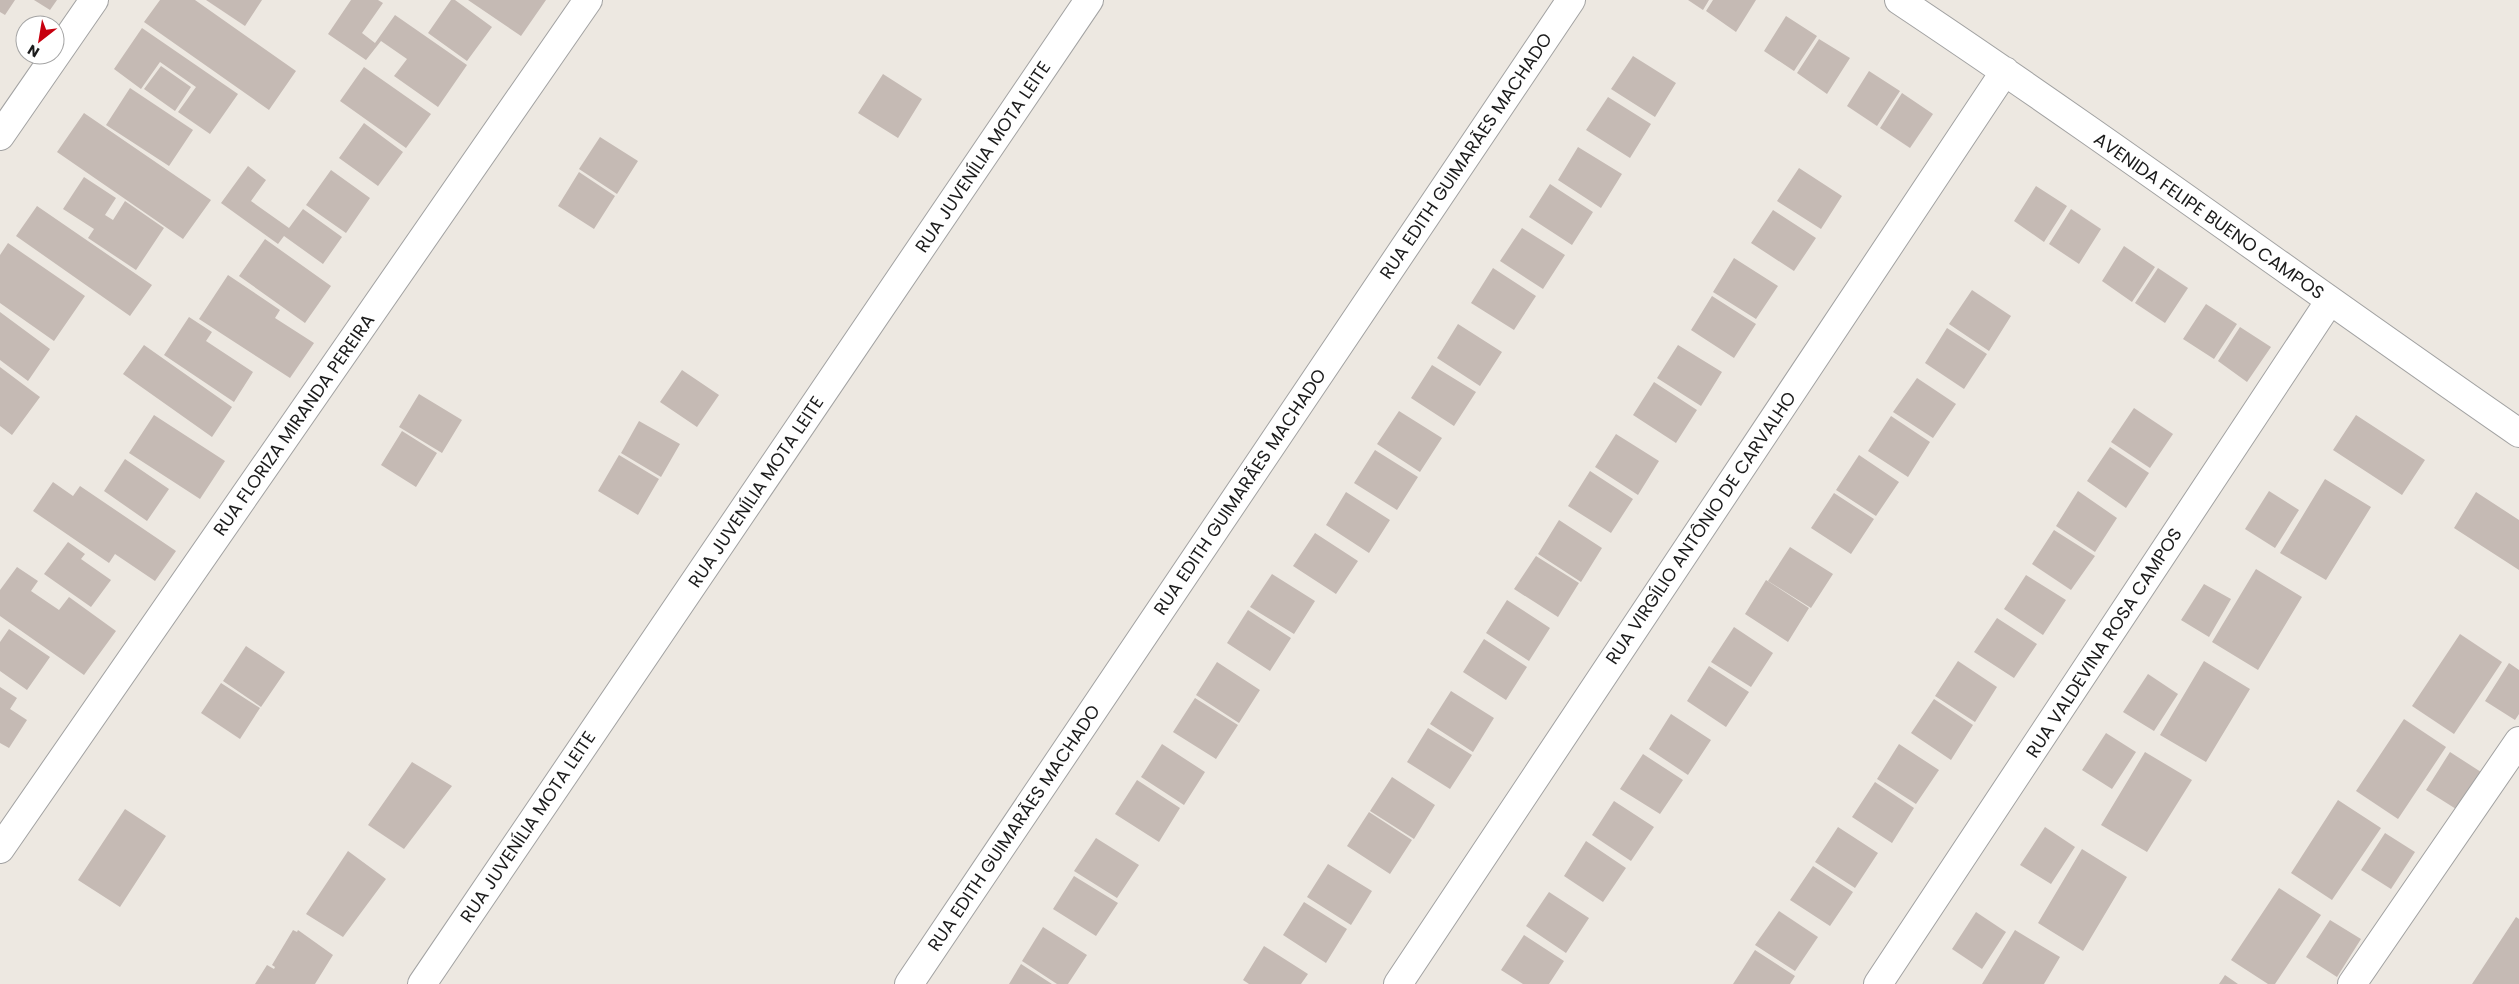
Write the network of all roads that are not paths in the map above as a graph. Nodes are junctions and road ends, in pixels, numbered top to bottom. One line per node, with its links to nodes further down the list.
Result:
1 (94, 0): 7 (street)
2 (588, 0): 11 (street, RUA FLORIZA MIRANDA PEREIRA)
3 (1089, 0): 12 (street, RUA JUVENÍLIA MOTA LEITE)
4 (1571, 0): 13 (street, RUA EDITH GUIMARÃES MACHADO)
5 (1899, 0): 6 (street, AVENIDA FELIPE BUENO CAMPOS)
6 (2005, 71): 8 (street, AVENIDA FELIPE BUENO CAMPOS); 14 (street, RUA VIRGÍLIO ANTÔNIO DE CARVALHO)
7 (0, 136)
8 (2329, 302): 9 (street, AVENIDA FELIPE BUENO CAMPOS); 15 (street, RUA VALDEVINA ROSA CAMPOS)
9 (2519, 433)
10 (2519, 741): 16 (street)
11 (0, 849)
12 (422, 984)
13 (909, 984)
14 (1398, 984)
15 (1878, 984)
16 (2352, 984)

